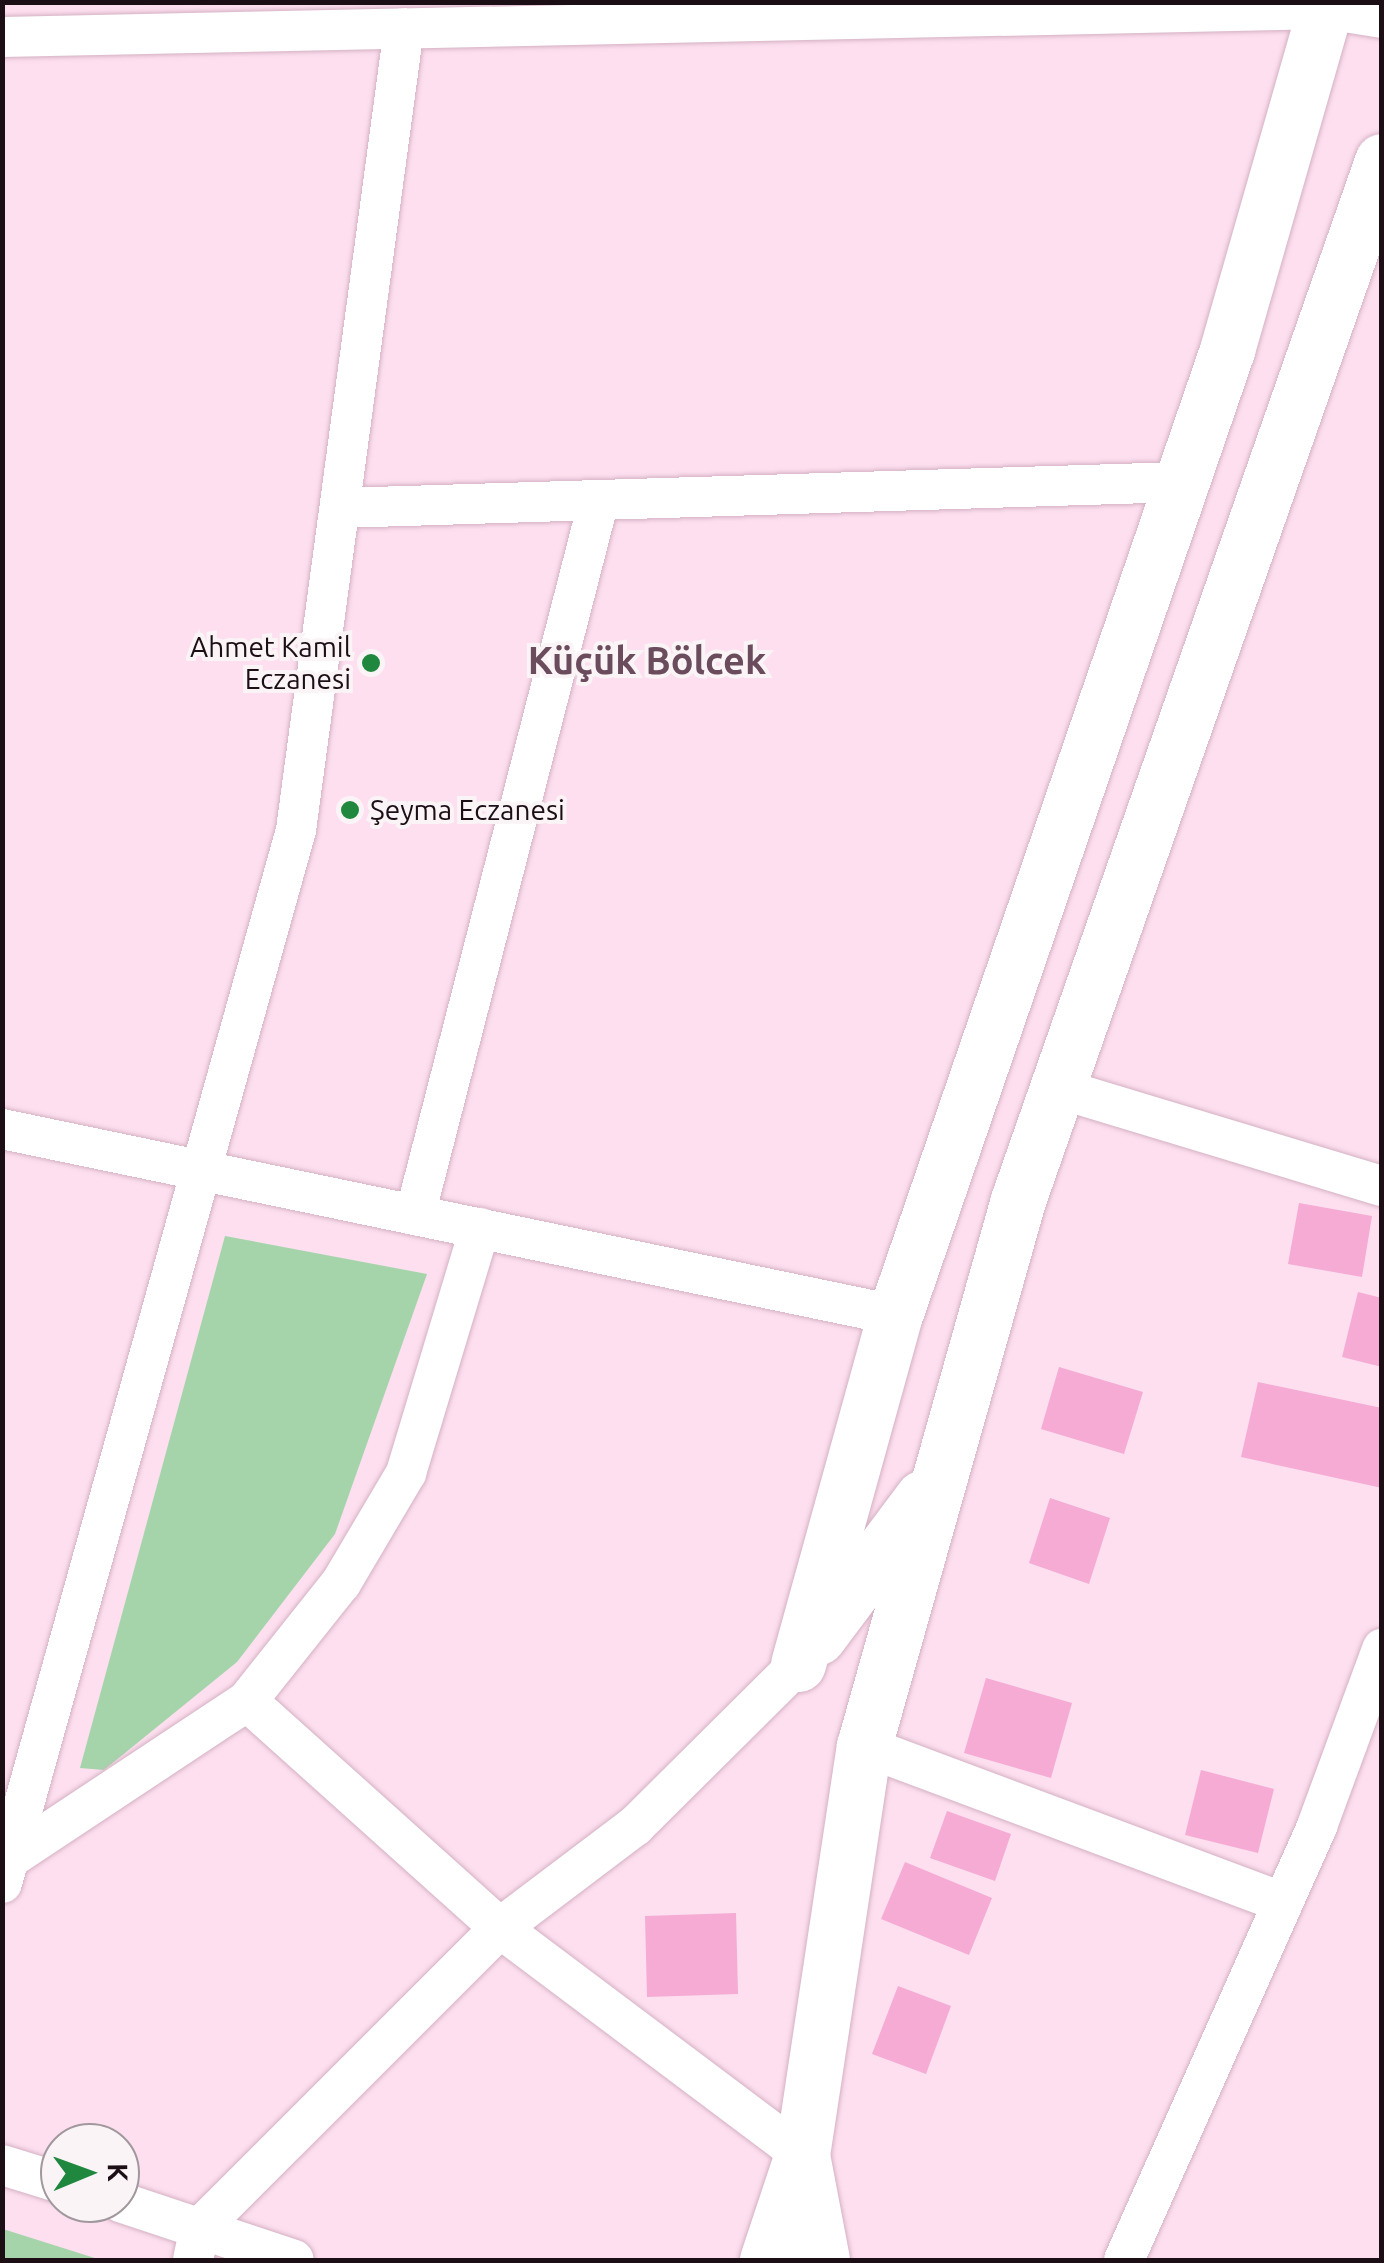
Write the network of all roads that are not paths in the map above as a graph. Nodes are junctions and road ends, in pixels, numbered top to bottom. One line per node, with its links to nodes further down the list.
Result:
1 (1326, 6): 2 (street); 4 (street); 8 (main road)
2 (452, 15): 5 (street)
3 (215, 17): 5 (street); 6 (street)
4 (1382, 18)
5 (404, 28): 10 (street)
6 (2, 36)
7 (1381, 163): 11 (main road)
8 (1182, 482): 9 (street); 17 (main road)
9 (599, 500): 10 (street); 15 (street)
10 (340, 508): 13 (street)
11 (1057, 1088): 14 (street); 18 (main road)
12 (2, 1129): 13 (street)
13 (206, 1171): 15 (street); 23 (street)
14 (1382, 1186)
15 (414, 1215): 16 (street)
16 (480, 1228): 17 (street); 21 (street)
17 (895, 1315): 20 (main road)
18 (940, 1473): 20 (main road); 22 (main road)
19 (1382, 1648): 24 (street)
20 (798, 1664): 25 (street)
21 (246, 1701): 23 (street); 25 (street)
22 (864, 1746): 24 (street); 26 (main road)
23 (6, 1870)
24 (1283, 1902): 34 (street)
25 (500, 1928): 26 (street); 30 (street)
26 (802, 2155): 32 (main road); 33 (main road)
27 (2, 2165): 28 (street)
28 (40, 2177)
29 (140, 2213): 30 (street)
30 (196, 2244): 31 (street)
31 (294, 2260)
32 (767, 2260)
33 (822, 2260)
34 (1124, 2260)

